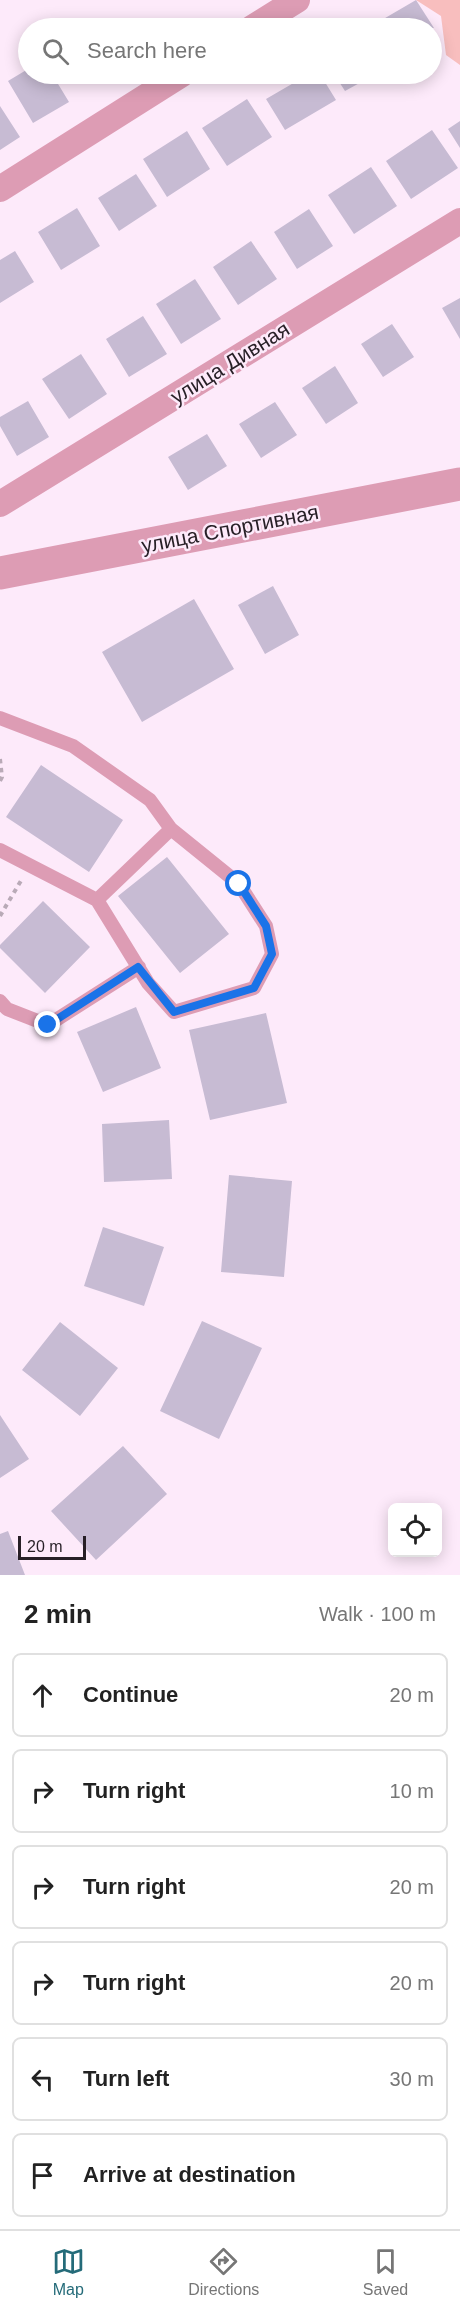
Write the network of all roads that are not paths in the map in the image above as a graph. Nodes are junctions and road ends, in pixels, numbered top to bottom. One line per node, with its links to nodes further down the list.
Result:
1 (297, 0): 2 (street)
2 (268, 18)
3 (166, 84): 4 (street)
4 (0, 189)
5 (460, 221): 7 (street, улица Дивная)
6 (460, 484): 8 (street, улица Спортивная)
7 (3, 496)
8 (0, 573)
9 (0, 718): 10 (lane)
10 (171, 830): 12 (lane); 13 (lane)
11 (0, 850): 12 (lane)
12 (97, 900): 13 (lane)
13 (138, 967): 14 (lane)
14 (0, 1001)

